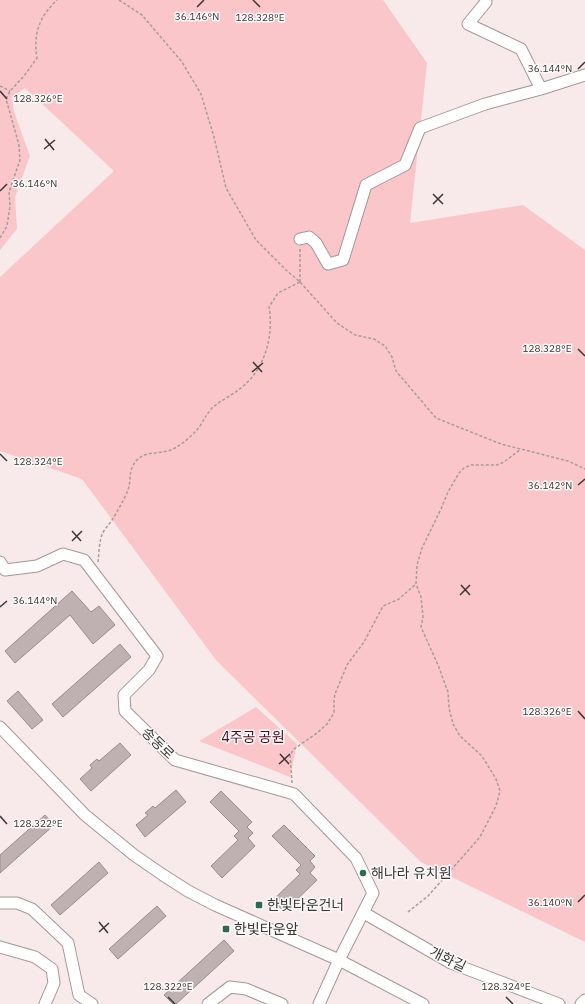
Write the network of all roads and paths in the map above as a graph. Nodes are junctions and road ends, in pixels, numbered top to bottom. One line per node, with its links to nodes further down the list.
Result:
1 (57, 0): 7 (path)
2 (119, 0): 10 (path)
3 (486, 1): 6 (street)
4 (585, 75): 6 (street)
5 (0, 86): 7 (path)
6 (541, 89): 9 (street)
7 (10, 91): 8 (path)
8 (0, 238)
9 (300, 239): 10 (path)
10 (300, 282): 11 (path); 14 (path)
11 (521, 449): 12 (path); 15 (path)
12 (585, 469)
13 (0, 562): 14 (street, 송동로)
14 (95, 574): 17 (street, 송동로)
15 (416, 584): 17 (path); 19 (path)
16 (0, 727): 22 (street)
17 (286, 792): 20 (street, 송동로)
18 (0, 903): 25 (street)
19 (408, 912)
20 (364, 913): 22 (street, 송동로); 30 (street, 개화길)
21 (0, 947): 24 (street)
22 (339, 960): 28 (street, 송동로); 29 (street)
23 (585, 1000): 31 (street)
24 (45, 1004)
25 (92, 1004)
26 (208, 1004): 27 (street)
27 (282, 1004)
28 (319, 1004)
29 (423, 1004)
30 (559, 1004)
31 (581, 1004)

